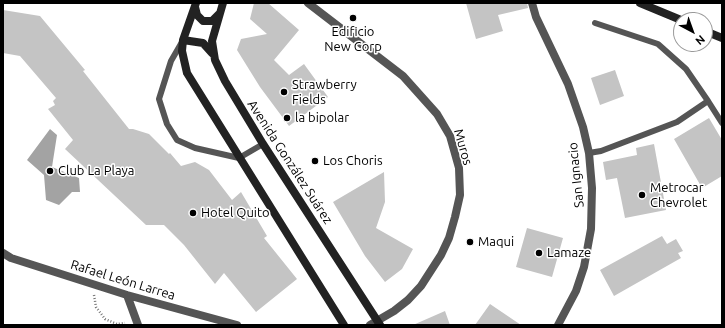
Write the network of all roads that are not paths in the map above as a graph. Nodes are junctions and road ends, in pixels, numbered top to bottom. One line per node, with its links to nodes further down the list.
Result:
1 (223, 3): 6 (main road, Avenida González Suárez)
2 (308, 3): 19 (street, Muros)
3 (532, 3): 14 (street, San Ignacio)
4 (640, 3): 7 (main road)
5 (195, 5): 6 (main road); 9 (main road)
6 (219, 14): 10 (main road, Avenida González Suárez)
7 (673, 17)
8 (595, 24): 11 (lane)
9 (183, 40): 10 (main road); 15 (main road); 15 (lane)
10 (213, 56): 13 (main road, Avenida González Suárez)
11 (708, 101): 12 (lane); 14 (lane)
12 (722, 123)
13 (263, 144): 15 (lane); 19 (main road, Avenida González Suárez)
14 (589, 153): 23 (street, San Ignacio)
15 (239, 158): 21 (main road)
16 (3, 253): 17 (street, Rafael León Larrea)
17 (127, 295): 18 (street); 20 (street, Rafael León Larrea)
18 (137, 322)
19 (379, 323): 22 (street, Muros)
20 (238, 325)
21 (344, 325)
22 (370, 325)
23 (558, 325)

